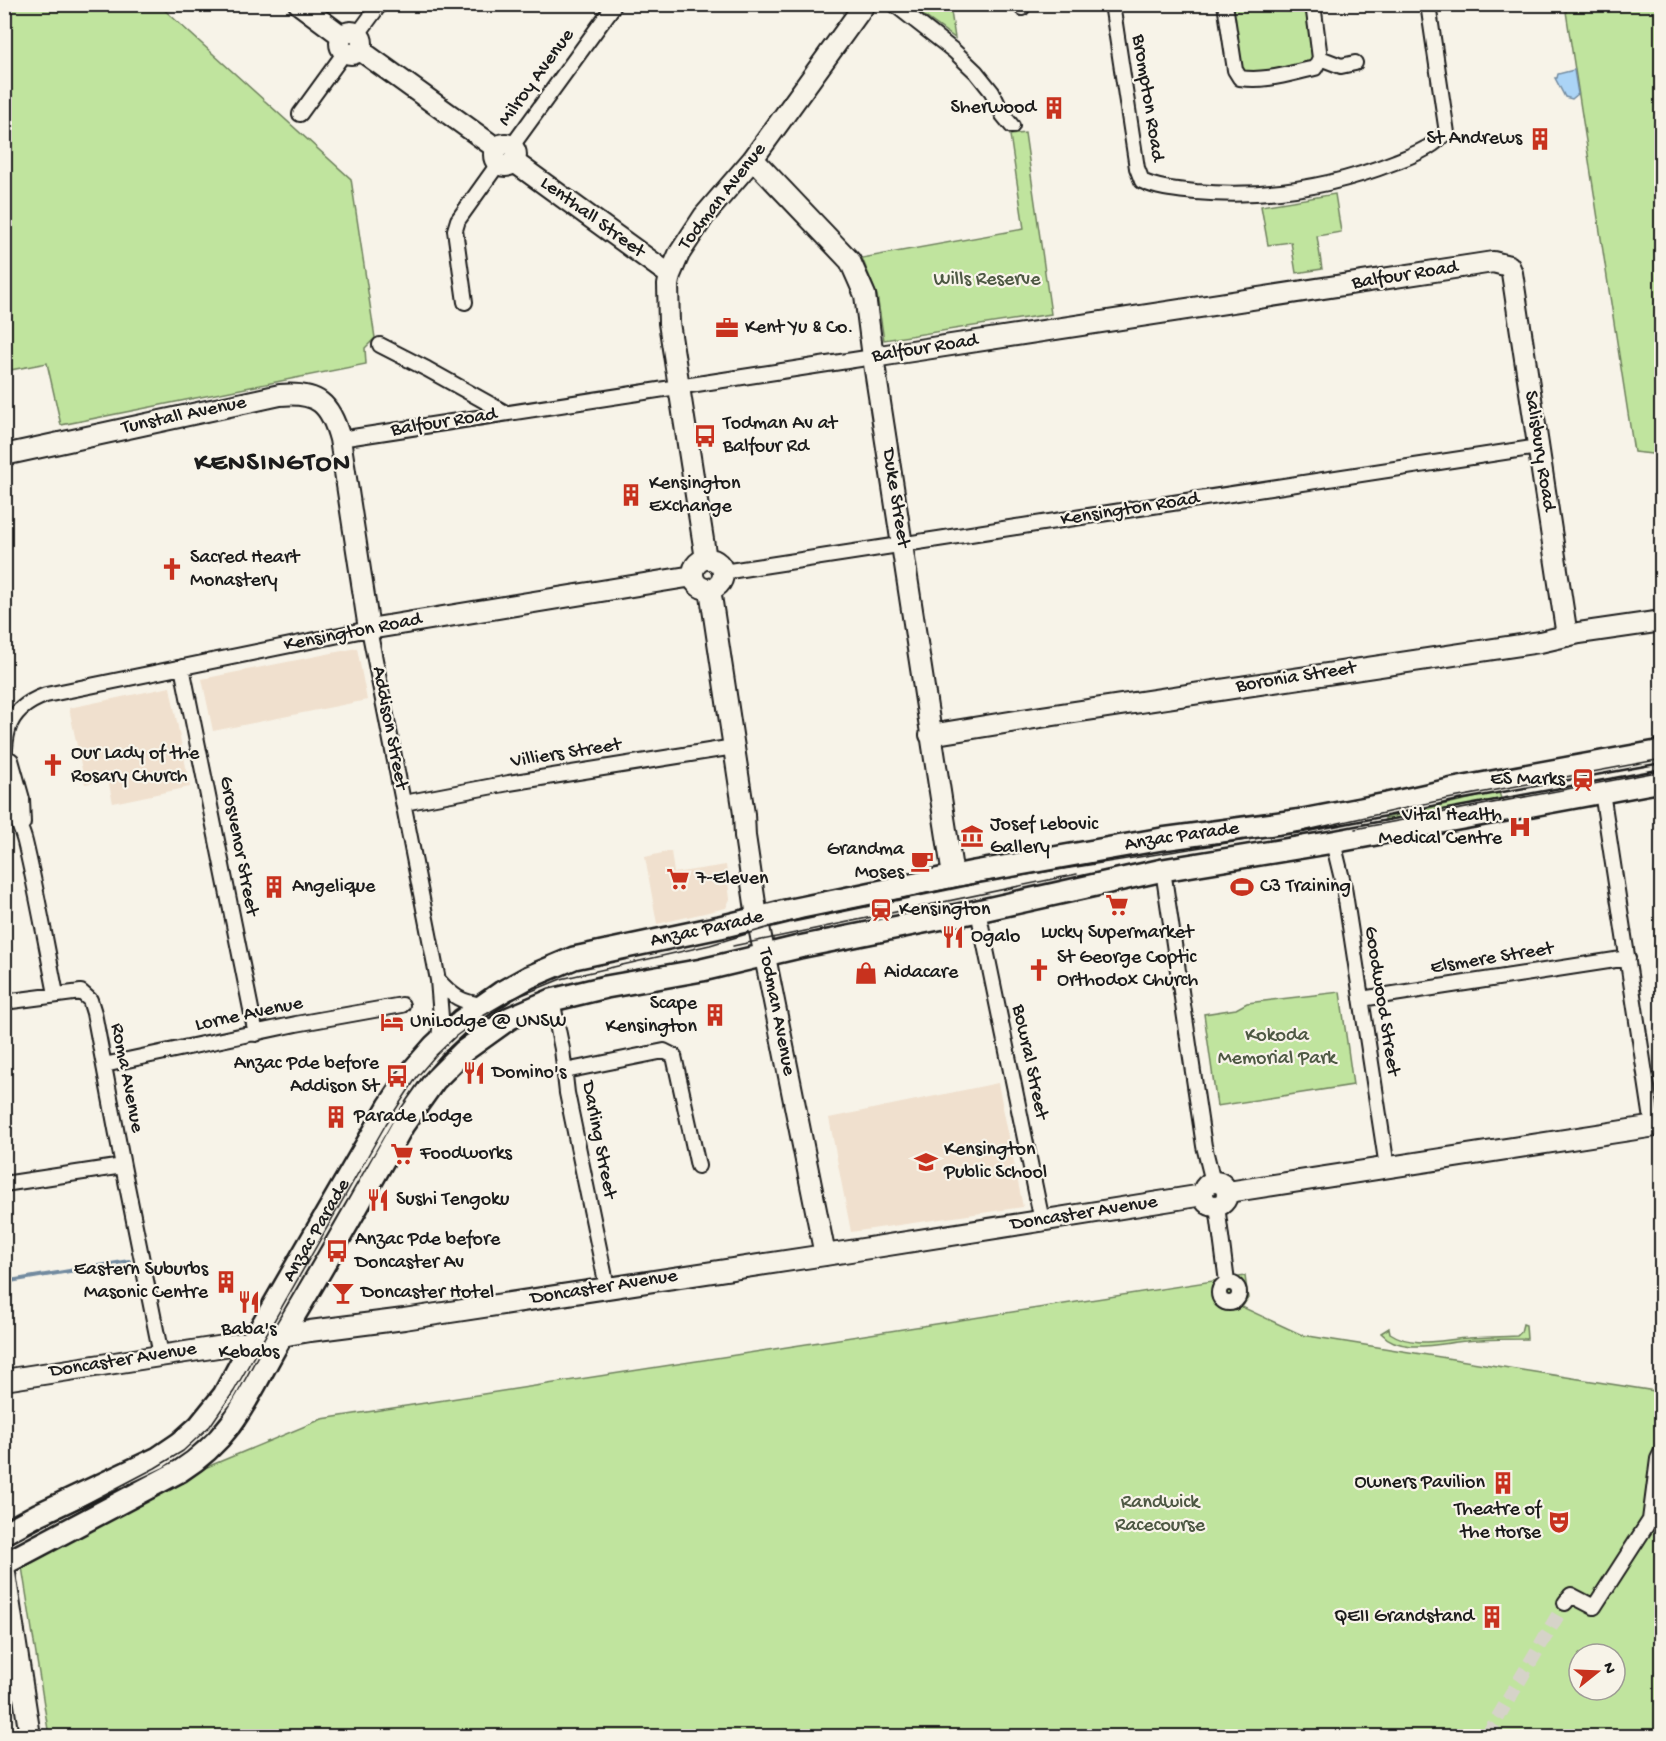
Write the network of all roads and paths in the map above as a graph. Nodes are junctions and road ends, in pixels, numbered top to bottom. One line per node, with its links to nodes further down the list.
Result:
1 (299, 4): 10 (street, Lenthall Street)
2 (380, 4): 10 (street)
3 (615, 4): 15 (street, Milroy Avenue)
4 (865, 4): 16 (street, Todman Avenue)
5 (894, 4): 14 (street)
6 (1112, 4): 9 (street, Brompton Road)
7 (1225, 4): 11 (street)
8 (1313, 4): 11 (street)
9 (1428, 4)
10 (351, 43): 13 (street); 15 (street, Lenthall Street)
11 (1320, 58): 12 (street)
12 (1355, 63)
13 (300, 114)
14 (1012, 126)
15 (505, 155): 18 (street, Lenthall Street); 19 (street, Milroy Avenue)
16 (753, 159): 18 (street, Todman Avenue); 21 (street, Duke Street)
17 (1509, 267): 21 (street, Balfour Road); 25 (street, Salisbury Road)
18 (670, 275): 22 (street, Todman Avenue)
19 (465, 302)
20 (380, 345): 23 (street)
21 (873, 357): 22 (street, Balfour Road); 27 (street, Duke Street)
22 (678, 387): 23 (street, Balfour Road); 28 (street, Todman Avenue)
23 (506, 413): 24 (street, Balfour Road)
24 (340, 439): 26 (street, Tunstall Avenue); 33 (street, Addison Street)
25 (1538, 447): 27 (street, Kensington Road); 34 (street, Salisbury Road)
26 (4, 455)
27 (902, 544): 29 (street, Kensington Road); 36 (street, Duke Street)
28 (706, 559): 29 (street); 30 (street)
29 (723, 572): 31 (street)
30 (693, 576): 31 (street); 33 (street, Kensington Road)
31 (710, 589): 38 (street, Todman Avenue)
32 (1662, 621): 34 (street, Boronia Street)
33 (369, 629): 35 (street, Kensington Road); 42 (street, Addison Street)
34 (1567, 636): 36 (street, Boronia Street)
35 (182, 667): 37 (street, Kensington Road); 57 (street, Grosvenor Street)
36 (930, 735): 45 (street, Duke Street)
37 (6, 744): 51 (street)
38 (734, 747): 42 (street, Villiers Street); 47 (street, Todman Avenue)
39 (1662, 751): 45 (main road, Anzac Parade)
40 (1662, 781): 41 (main road, Anzac Parade)
41 (1602, 792): 43 (main road, Anzac Parade); 49 (street)
42 (404, 803): 50 (street, Addison Street)
43 (1333, 842): 44 (main road, Anzac Parade); 52 (street, Goodwood Street)
44 (1163, 870): 46 (main road, Anzac Parade); 66 (street)
45 (953, 876): 47 (main road, Anzac Parade)
46 (978, 911): 48 (main road, Anzac Parade); 67 (street, Bowral Street)
47 (757, 917): 48 (street, Todman Avenue); 56 (main road, Anzac Parade)
48 (765, 954): 53 (main road, Anzac Parade); 68 (street, Todman Avenue)
49 (1628, 958): 52 (street, Elsmere Street); 61 (street)
50 (438, 980): 56 (street); 58 (street, Addison Street)
51 (56, 994): 54 (street, Roma Avenue); 59 (street, Roma Avenue)
52 (1361, 999): 64 (street, Goodwood Street)
53 (552, 1000): 60 (street, Darling Street); 71 (main road, Anzac Parade)
54 (4, 1002)
55 (402, 1005): 57 (street, Lorne Avenue)
56 (483, 1005): 58 (main road, Anzac Parade)
57 (256, 1034): 59 (street, Lorne Avenue)
58 (439, 1040): 72 (main road, Anzac Parade)
59 (104, 1065): 62 (street, Roma Avenue)
60 (565, 1071): 63 (street); 70 (street, Darling Street)
61 (1657, 1126): 64 (street, Doncaster Avenue)
62 (123, 1166): 65 (street); 73 (street, Roma Avenue)
63 (698, 1166)
64 (1387, 1167): 66 (street, Doncaster Avenue)
65 (4, 1184)
66 (1215, 1194): 67 (street, Doncaster Avenue); 69 (street)
67 (1042, 1221): 68 (street, Doncaster Avenue)
68 (825, 1255): 70 (street, Doncaster Avenue)
69 (1227, 1282)
70 (607, 1287): 71 (street, Doncaster Avenue)
71 (281, 1336): 72 (street, Doncaster Avenue); 79 (main road, Anzac Parade)
72 (253, 1341): 73 (street, Doncaster Avenue); 78 (main road, Anzac Parade)
73 (161, 1355): 74 (street, Doncaster Avenue)
74 (4, 1380)
75 (1662, 1451): 77 (street)
76 (1662, 1510): 77 (street)
77 (1650, 1520): 80 (street)
78 (4, 1533)
79 (4, 1565): 81 (street)
80 (1565, 1603)
81 (30, 1737)

